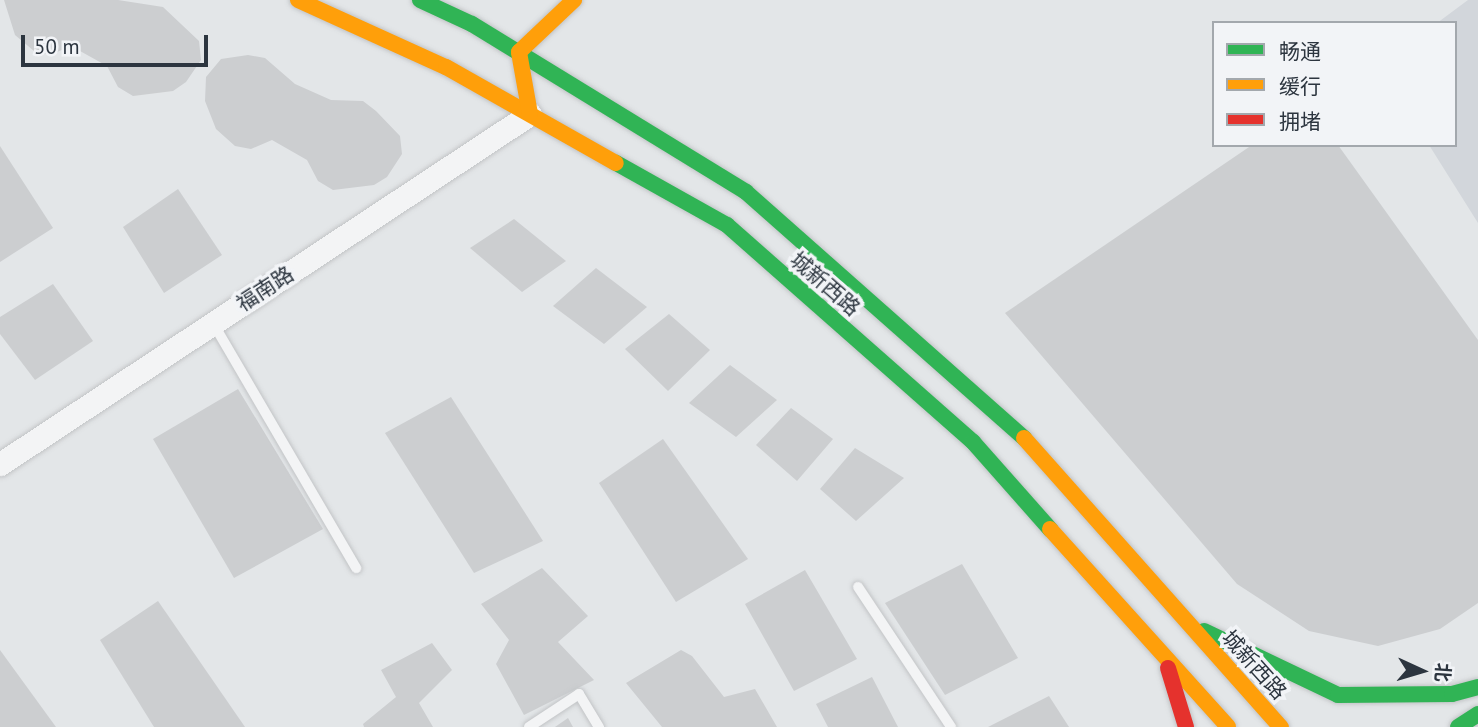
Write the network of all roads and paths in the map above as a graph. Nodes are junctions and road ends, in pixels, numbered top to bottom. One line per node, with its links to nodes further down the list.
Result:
1 (298, 0): 5 (main road, 城新西路)
2 (420, 0): 4 (main road, 城新西路)
3 (574, 0): 4 (main road)
4 (519, 52): 5 (main road); 10 (main road, 城新西路)
5 (530, 114): 6 (street, 福南路); 11 (main road, 城新西路)
6 (213, 323): 7 (street, 福南路); 8 (lane)
7 (0, 464)
8 (356, 568)
9 (858, 587): 16 (lane)
10 (1188, 622): 12 (main road); 19 (main road, 城新西路)
11 (1165, 657): 17 (main road); 18 (main road, 城新西路)
12 (1478, 688)
13 (1478, 714): 20 (main road)
14 (529, 727): 15 (lane)
15 (599, 727)
16 (951, 727)
17 (1186, 727)
18 (1228, 727)
19 (1281, 727)
20 (1458, 727)

